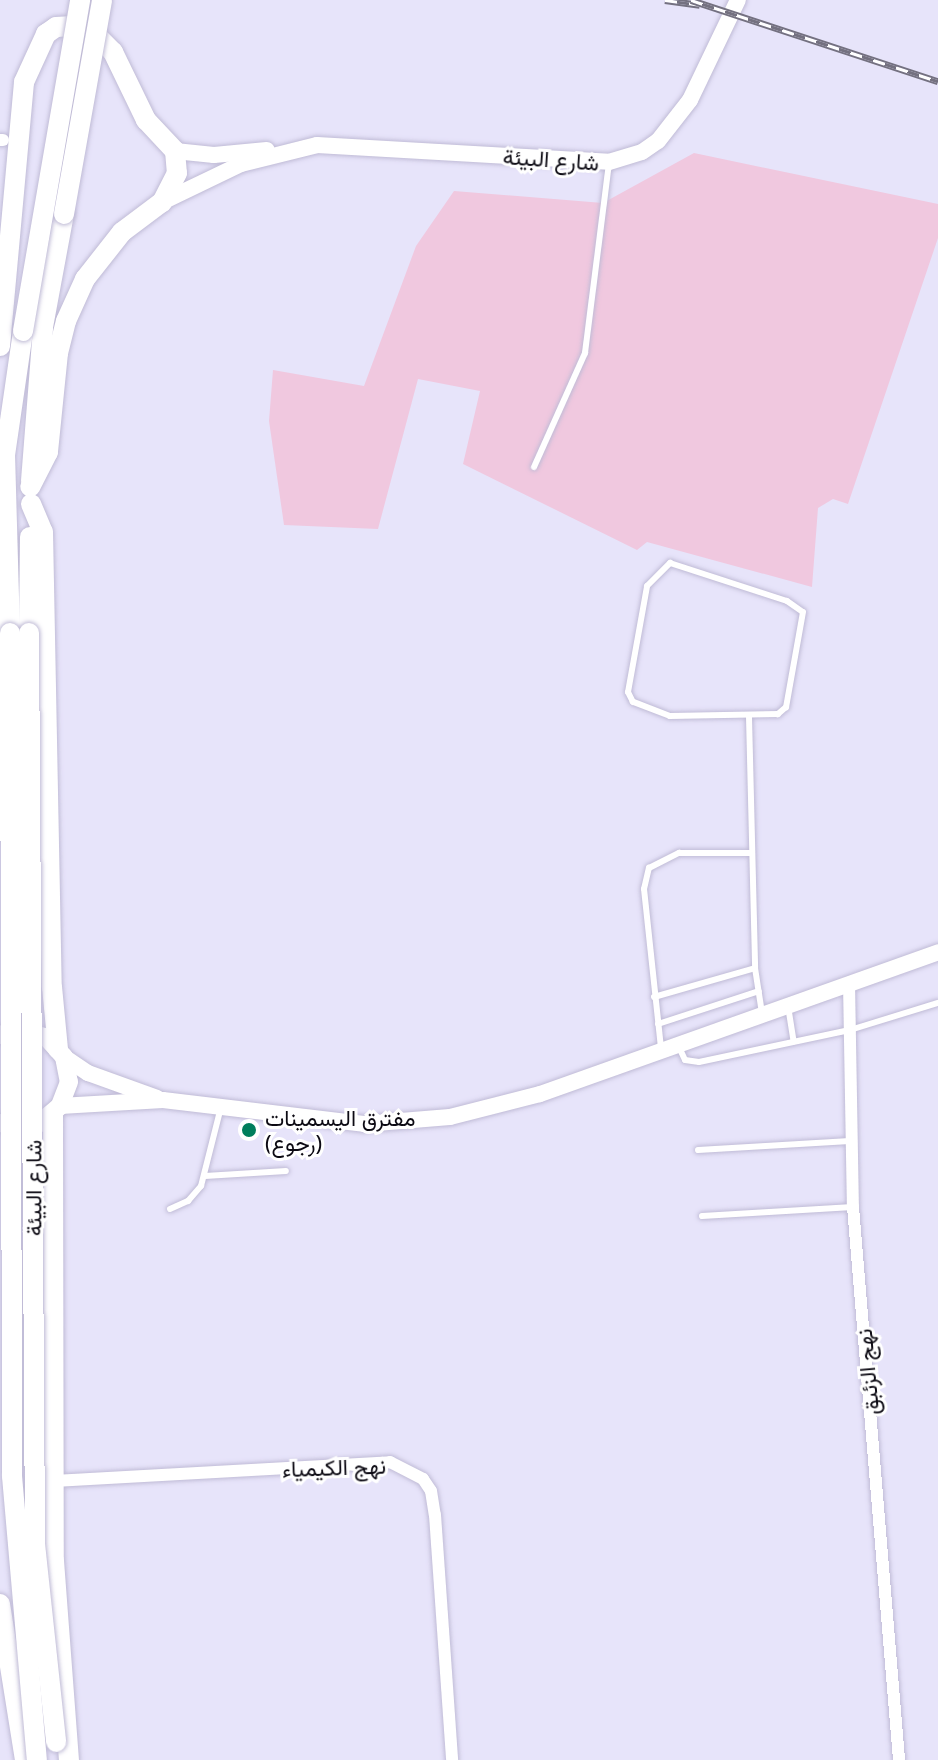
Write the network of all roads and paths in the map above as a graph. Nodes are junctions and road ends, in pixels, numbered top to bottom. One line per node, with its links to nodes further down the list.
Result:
1 (80, 0): 8 (highway, bridge)
2 (102, 0): 8 (highway, bridge)
3 (738, 0): 6 (main road, شارع البيئة)
4 (175, 151): 5 (main road); 7 (highway); 9 (highway)
5 (276, 151): 6 (main road, شارع البيئة); 7 (main road)
6 (609, 162): 13 (lane)
7 (162, 202): 14 (highway)
8 (33, 329): 11 (highway, شارع البيئة); 14 (highway)
9 (0, 346)
10 (0, 397): 11 (highway)
11 (10, 419): 12 (highway, شارع البيئة)
12 (3, 462): 15 (highway, شارع البيئة)
13 (534, 467)
14 (30, 495): 15 (highway); 32 (highway)
15 (20, 633): 46 (highway, شارع البيئة, bridge); 48 (highway, bridge)
16 (749, 717): 16 (lane); 17 (lane)
17 (751, 853): 19 (lane); 22 (lane)
18 (938, 952): 20 (main road)
19 (755, 968): 21 (lane); 22 (lane)
20 (849, 983): 24 (main road); 27 (street, نهج الزئبق)
21 (759, 991): 25 (lane); 26 (lane)
22 (654, 997): 26 (lane)
23 (938, 1003): 27 (lane)
24 (788, 1004): 25 (main road); 29 (lane)
25 (762, 1013): 30 (main road)
26 (658, 1024): 31 (lane)
27 (850, 1030): 29 (lane); 37 (street, نهج الزئبق)
28 (0, 1035): 32 (main road)
29 (794, 1042): 30 (lane)
30 (678, 1046): 31 (main road)
31 (661, 1051): 34 (main road)
32 (61, 1053): 33 (main road); 35 (main road)
33 (163, 1100): 34 (main road); 35 (main road)
34 (221, 1107): 40 (lane)
35 (57, 1111): 36 (main road); 44 (highway)
36 (0, 1123)
37 (853, 1141): 38 (lane); 41 (street, نهج الزئبق)
38 (698, 1150)
39 (286, 1171): 40 (lane)
40 (205, 1176): 42 (lane)
41 (853, 1207): 43 (lane); 51 (street, نهج الزئبق)
42 (170, 1209)
43 (702, 1216)
44 (54, 1481): 49 (highway); 50 (street, نهج الكيمياء)
45 (0, 1604): 47 (highway)
46 (57, 1751)
47 (25, 1760)
48 (37, 1760)
49 (69, 1760)
50 (452, 1760)
51 (899, 1760)

